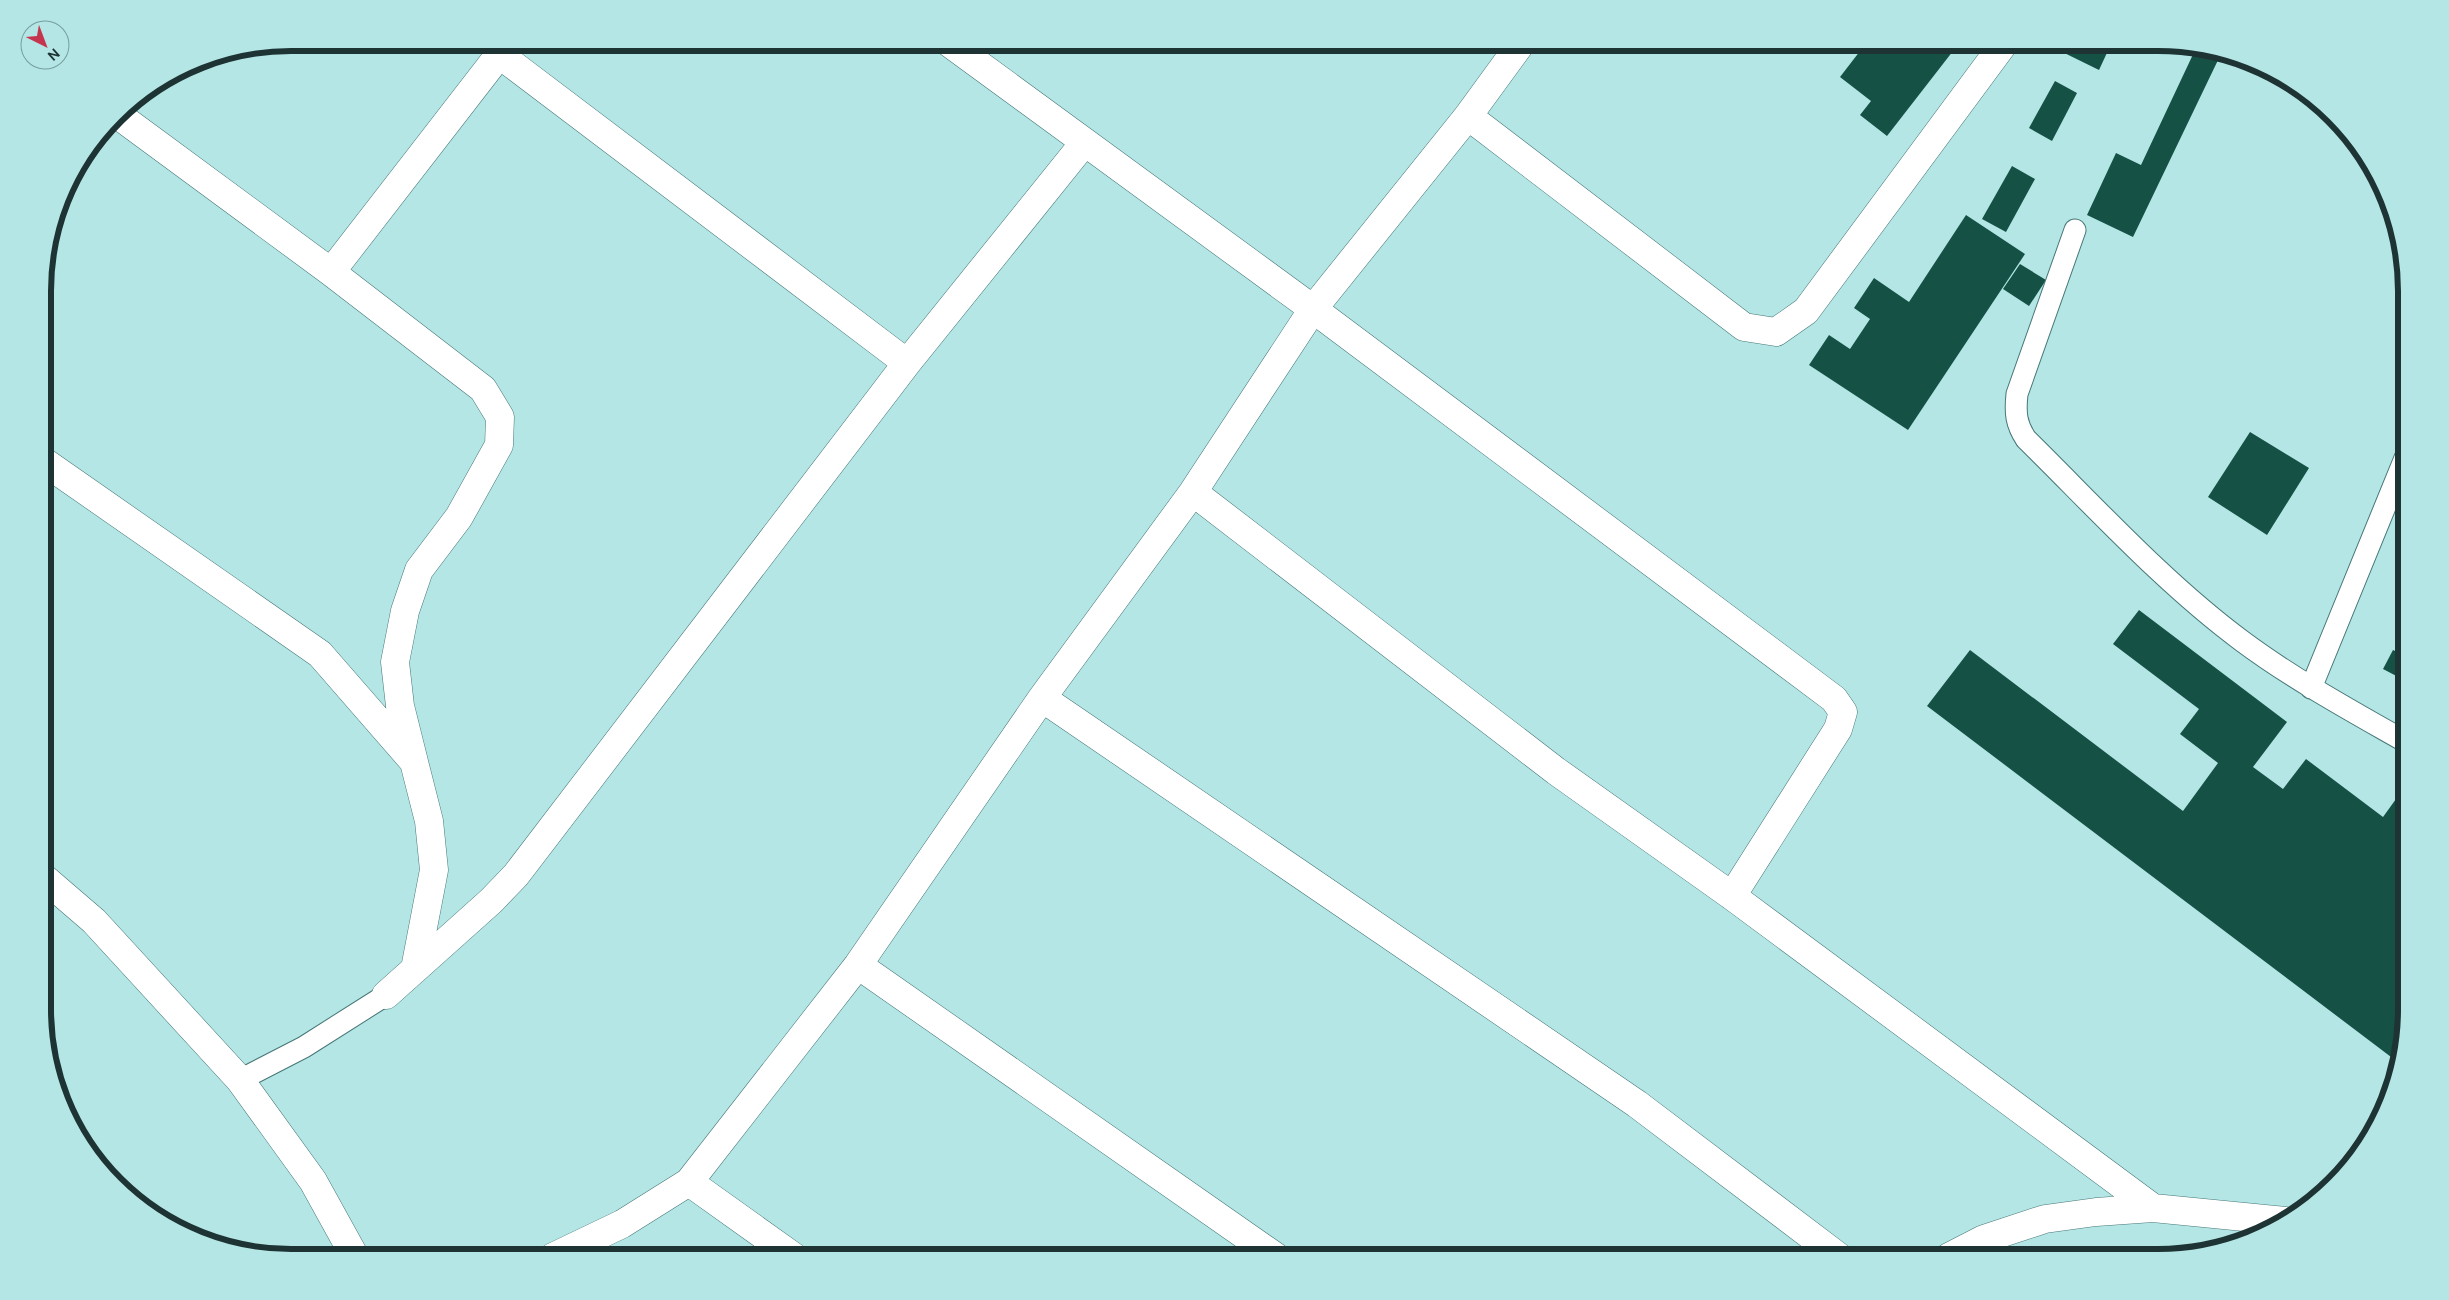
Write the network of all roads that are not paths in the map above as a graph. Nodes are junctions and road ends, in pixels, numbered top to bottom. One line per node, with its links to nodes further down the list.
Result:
1 (503, 51): 10 (street)
2 (508, 51): 12 (street)
3 (960, 51): 8 (street)
4 (1515, 51): 6 (street)
5 (1998, 51): 6 (street)
6 (1468, 116): 11 (street)
7 (123, 119): 10 (street)
8 (1084, 143): 11 (street); 12 (street)
9 (2075, 230): 16 (lane)
10 (331, 272): 19 (street)
11 (1313, 309): 15 (street); 21 (street)
12 (907, 363): 23 (street)
13 (51, 466): 19 (street)
14 (2398, 475): 16 (lane)
15 (1193, 492): 17 (street); 21 (street)
16 (2311, 688): 18 (lane)
17 (1042, 698): 22 (street); 33 (street)
18 (2398, 737)
19 (414, 762): 23 (street)
20 (51, 884): 25 (street)
21 (1732, 896): 27 (street)
22 (858, 964): 26 (street); 32 (street)
23 (415, 969): 24 (street)
24 (386, 995): 25 (lane)
25 (240, 1080): 29 (street)
26 (688, 1182): 30 (street); 31 (street)
27 (2153, 1208): 28 (street); 34 (street)
28 (2272, 1220)
29 (350, 1249)
30 (570, 1249)
31 (783, 1249)
32 (1265, 1249)
33 (1828, 1249)
34 (1965, 1249)

